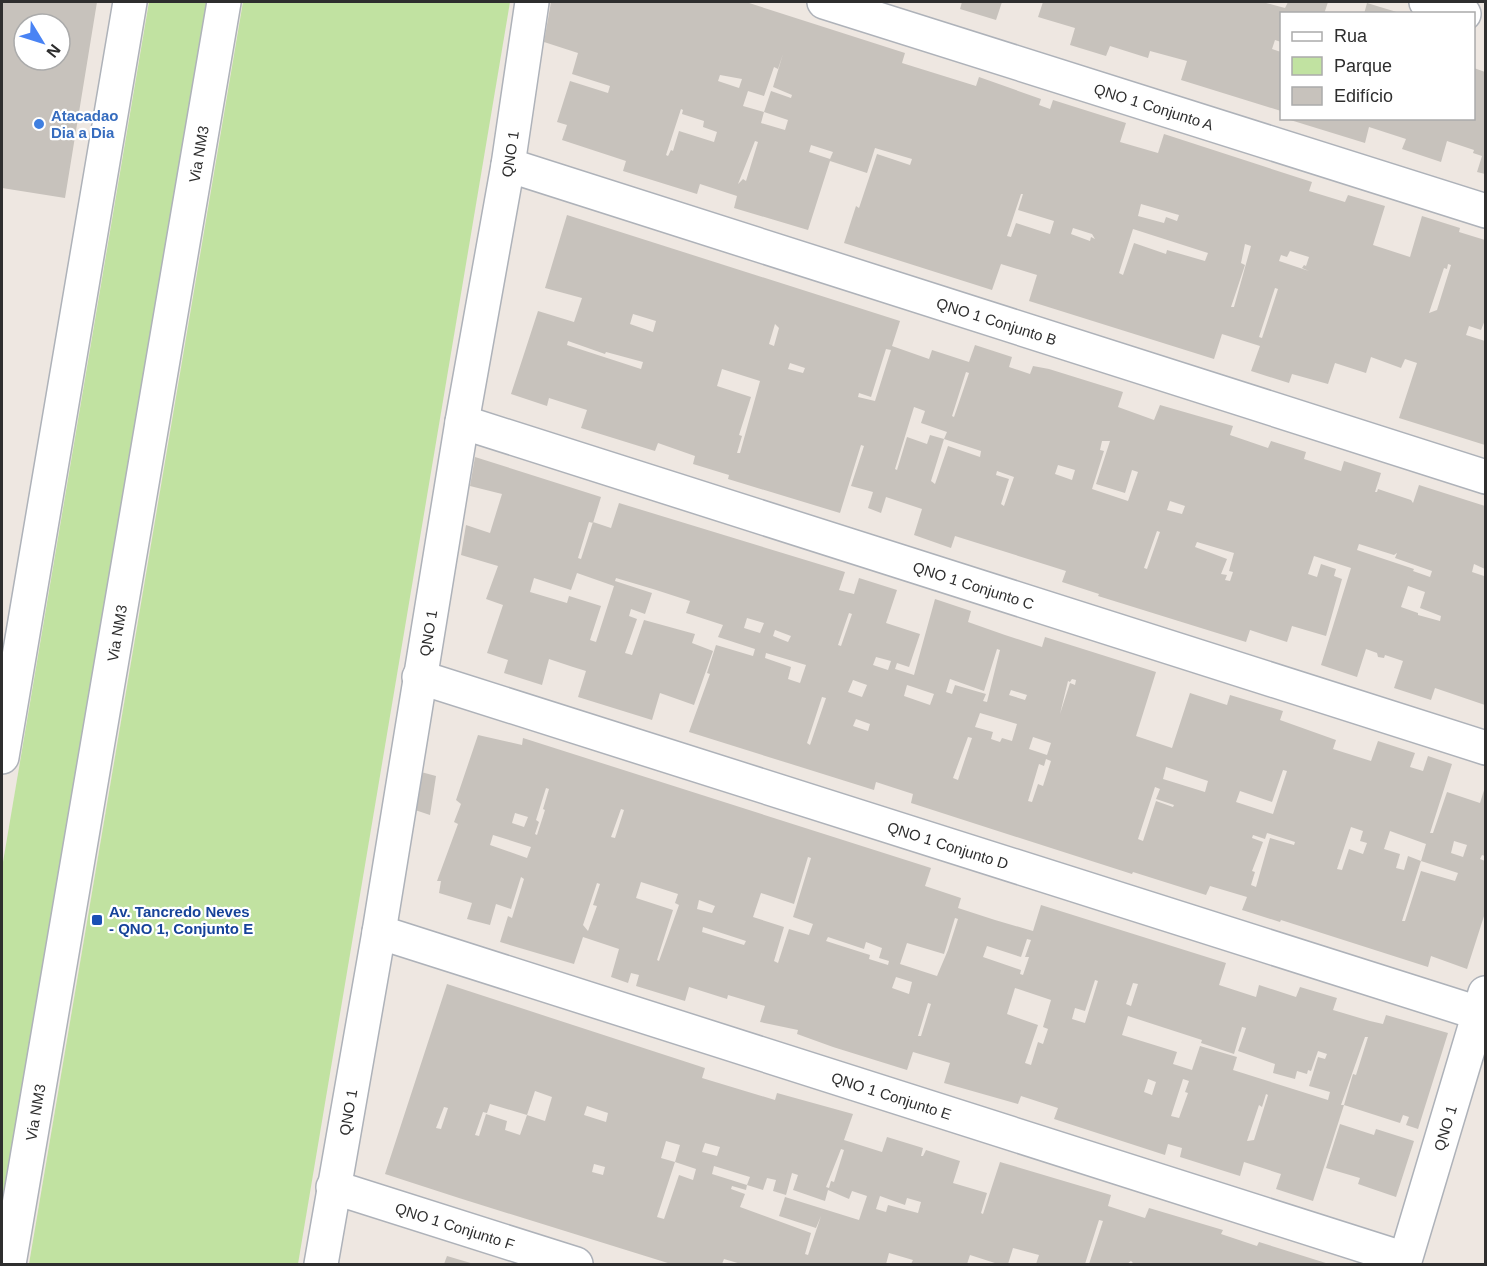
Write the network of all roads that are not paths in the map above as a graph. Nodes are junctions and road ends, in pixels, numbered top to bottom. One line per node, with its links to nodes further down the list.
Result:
1 (130, 2): 13 (street)
2 (224, 2): 18 (street, Via NM3)
3 (532, 2): 7 (street, QNO 1)
4 (824, 2): 8 (street, QNO 1 Conjunto A)
5 (1426, 2): 6 (street)
6 (1458, 12)
7 (508, 165): 9 (street, QNO 1); 10 (street, QNO 1 Conjunto B)
8 (1485, 211)
9 (462, 422): 11 (street, QNO 1); 12 (street, QNO 1 Conjunto C)
10 (1485, 477)
11 (419, 677): 14 (street, QNO 1); 15 (street, QNO 1 Conjunto D)
12 (1485, 748)
13 (2, 757)
14 (379, 932): 16 (street, QNO 1); 17 (street, QNO 1 Conjunto E)
15 (1482, 1002): 17 (street, QNO 1)
16 (333, 1187): 19 (street, QNO 1); 20 (street, QNO 1 Conjunto F)
17 (1405, 1262)
18 (9, 1264)
19 (321, 1264)
20 (576, 1264)

